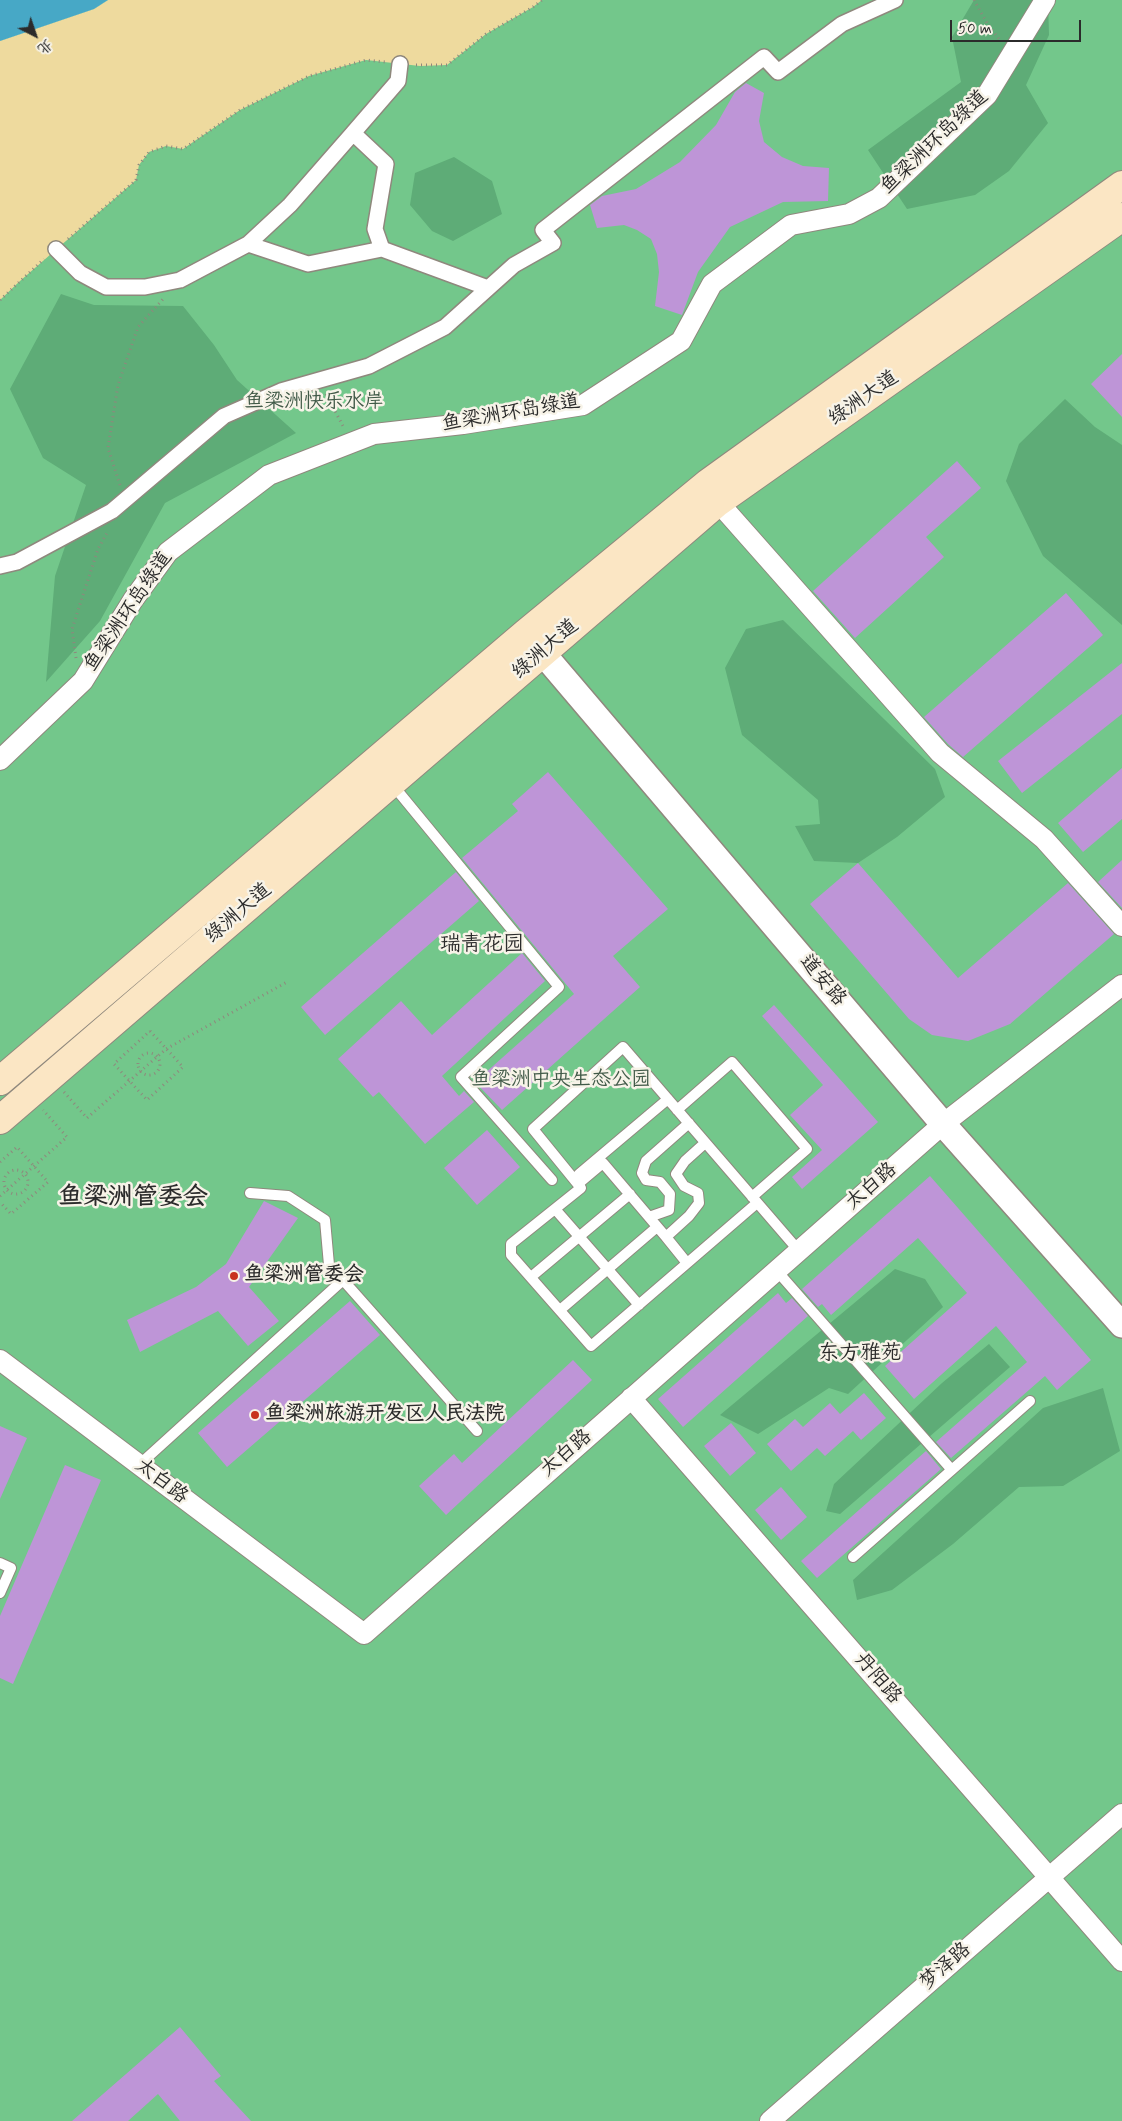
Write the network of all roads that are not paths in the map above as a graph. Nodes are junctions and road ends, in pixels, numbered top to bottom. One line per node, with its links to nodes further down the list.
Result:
1 (895, 0): 10 (street)
2 (1045, 0): 14 (street, 鱼梁洲环岛绿道)
3 (400, 64): 4 (street)
4 (352, 133): 7 (street); 9 (street)
5 (1122, 185): 13 (main road, 绿洲大道)
6 (1122, 217): 11 (main road, 绿洲大道)
7 (248, 244): 8 (street); 9 (street)
8 (56, 249)
9 (382, 249): 10 (street)
10 (488, 288): 12 (street)
11 (718, 502): 13 (main road, 绿洲大道); 16 (street)
12 (0, 566)
13 (534, 643): 15 (main road, 绿洲大道); 18 (main road, 绿洲大道); 23 (street, 道安路)
14 (0, 760)
15 (391, 783): 21 (main road, 绿洲大道); 25 (lane)
16 (1122, 926)
17 (1122, 985): 23 (street, 太白路)
18 (0, 1080)
19 (668, 1099): 20 (lane); 26 (lane); 26 (lane)
20 (677, 1110): 22 (lane); 29 (lane)
21 (0, 1120)
22 (689, 1124): 24 (lane); 31 (lane)
23 (944, 1124): 35 (street, 太白路); 43 (street, 道安路)
24 (705, 1143): 29 (lane); 34 (lane)
25 (552, 1180)
26 (576, 1182): 28 (lane); 30 (lane)
27 (250, 1193): 40 (lane)
28 (630, 1194): 31 (lane); 33 (lane)
29 (754, 1200): 35 (lane); 36 (lane)
30 (555, 1209): 33 (lane); 39 (lane)
31 (649, 1217): 32 (lane)
32 (657, 1227): 34 (lane); 37 (lane)
33 (579, 1237): 37 (lane); 39 (lane)
34 (666, 1237): 36 (lane)
35 (800, 1251): 38 (street, 太白路)
36 (688, 1263): 41 (lane)
37 (608, 1269): 41 (lane); 42 (lane)
38 (776, 1271): 45 (street, 太白路); 49 (lane)
39 (531, 1277): 42 (lane)
40 (343, 1280): 47 (lane); 48 (lane)
41 (639, 1305): 42 (lane)
42 (560, 1310)
43 (1122, 1325)
44 (0, 1360): 48 (street, 太白路)
45 (631, 1398): 48 (street, 太白路); 54 (street, 丹阳路)
46 (1030, 1402): 49 (lane)
47 (477, 1431)
48 (139, 1465)
49 (951, 1469): 50 (lane)
50 (852, 1556)
51 (0, 1563): 52 (lane)
52 (0, 1593)
53 (1122, 1814): 54 (street, 梦泽路)
54 (1049, 1877): 55 (street, 丹阳路); 56 (street, 梦泽路)
55 (1122, 1961)
56 (770, 2121)

